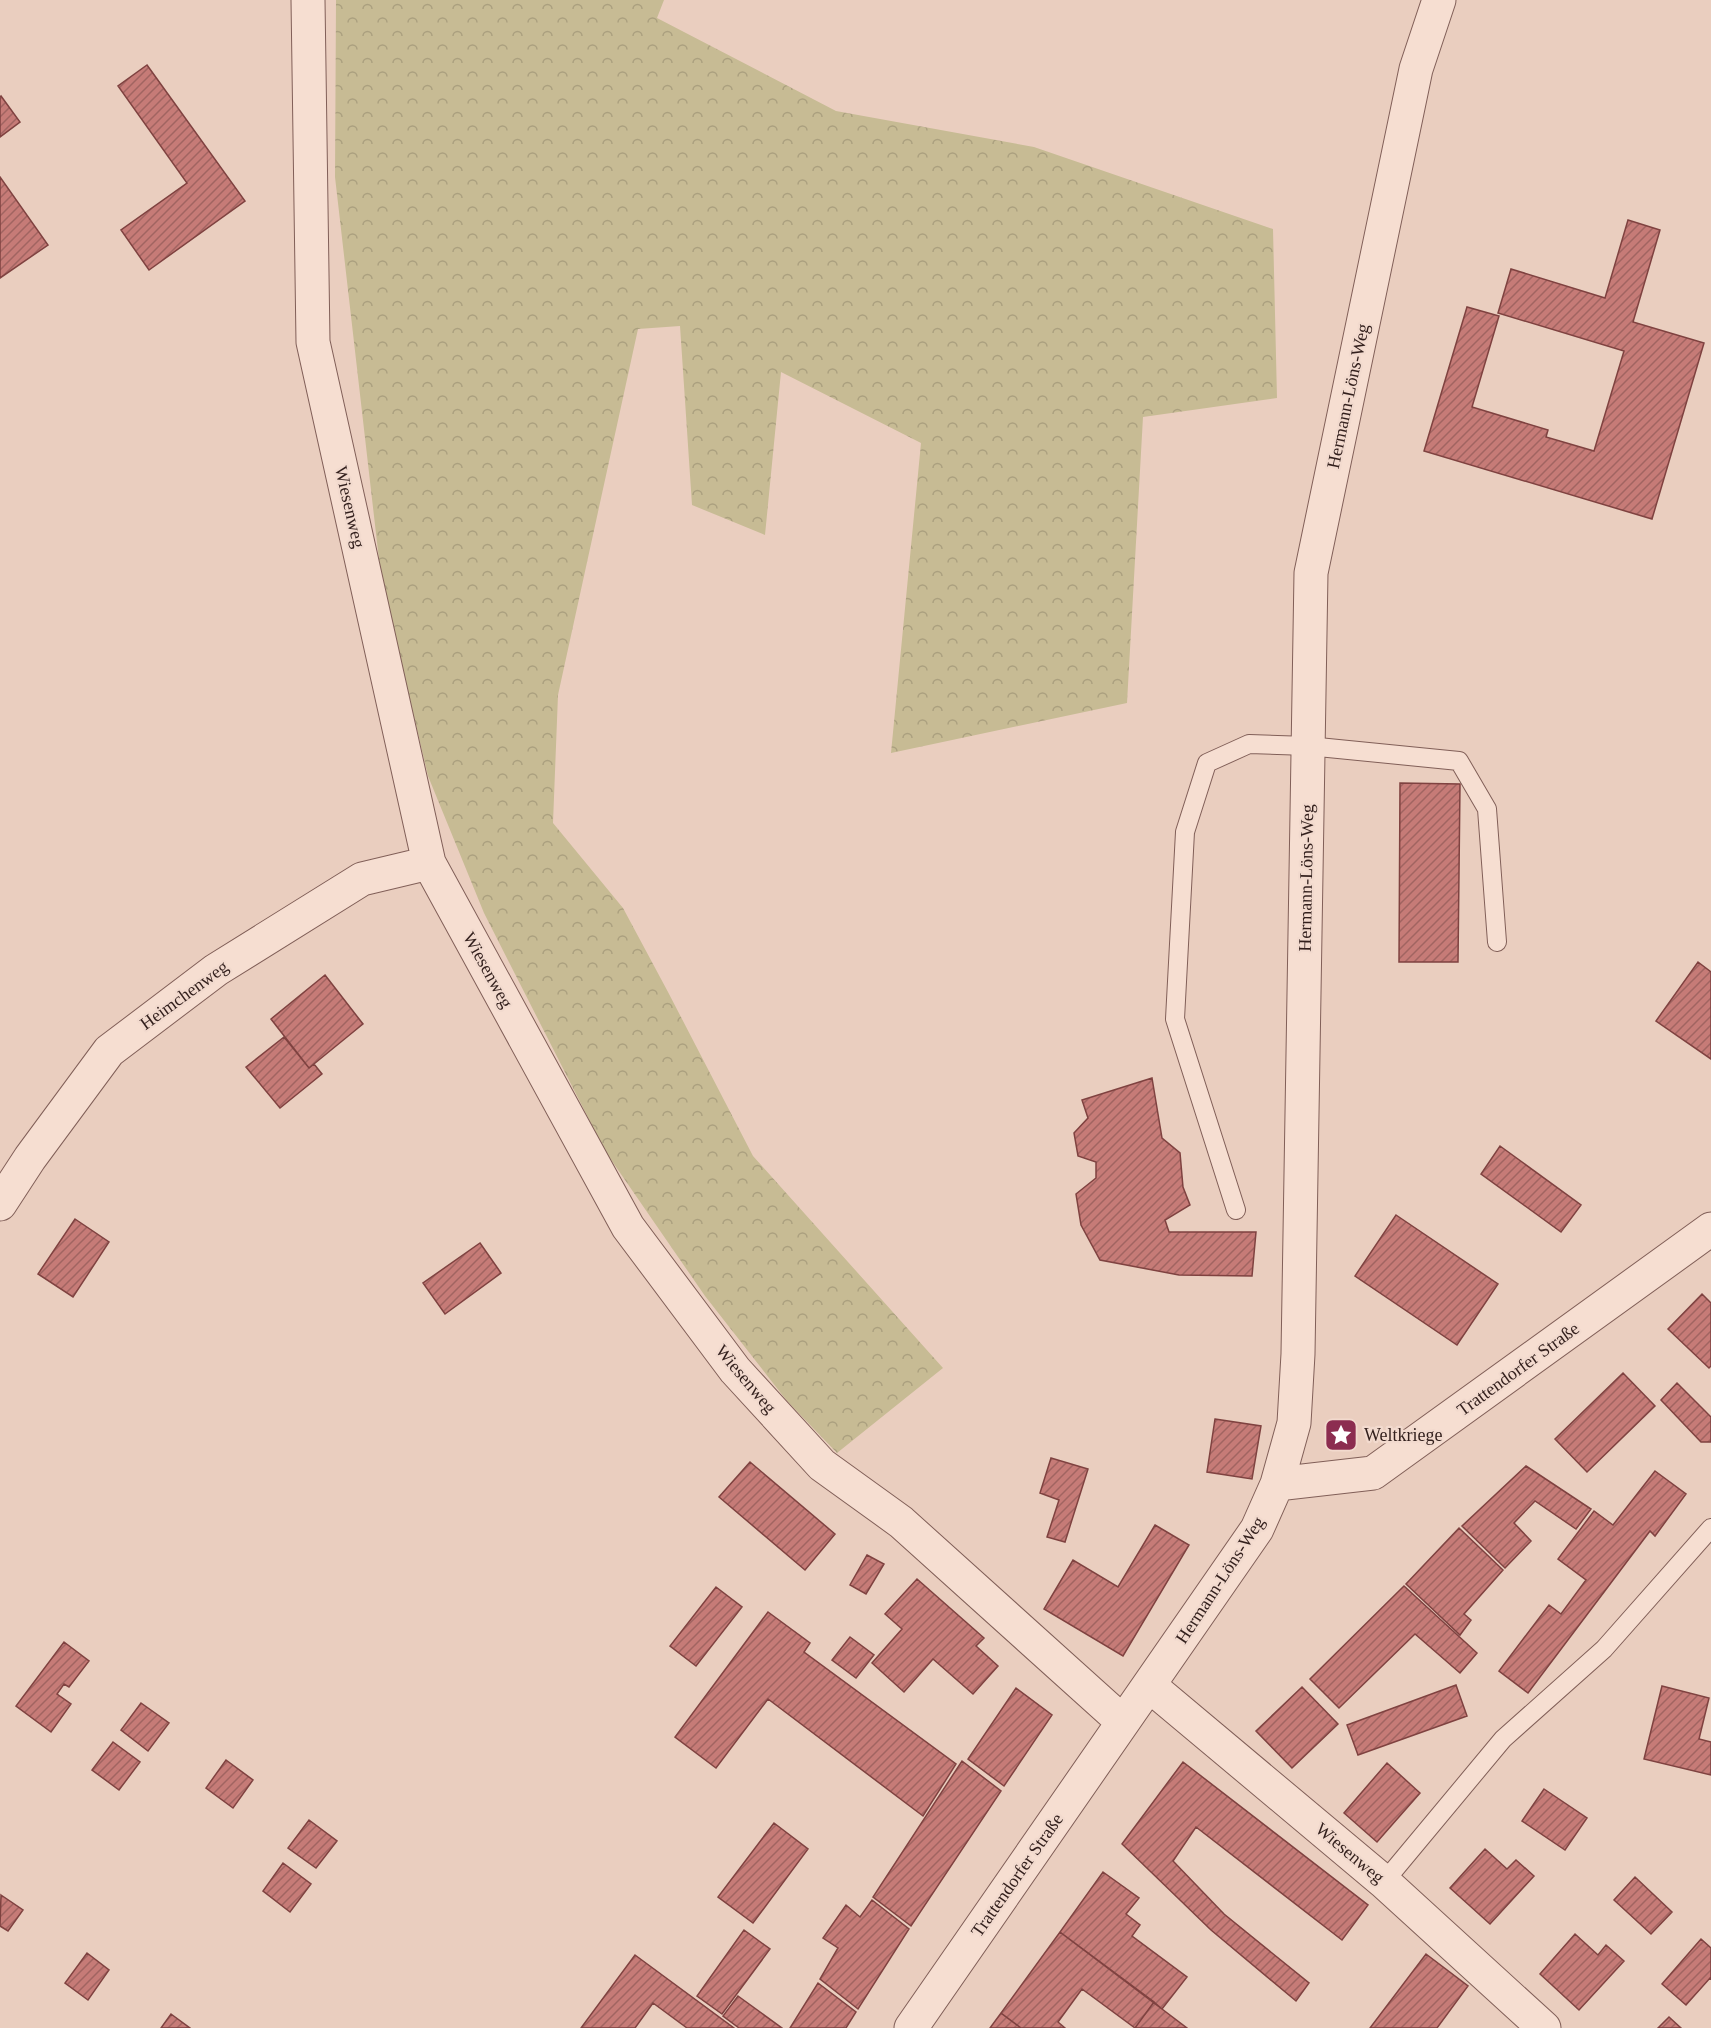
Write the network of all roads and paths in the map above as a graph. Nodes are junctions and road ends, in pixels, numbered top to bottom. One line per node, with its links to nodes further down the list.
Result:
1 (308, 0): 4 (street, Wiesenweg)
2 (1439, 0): 3 (street, Hermann-Löns-Weg)
3 (1308, 746): 5 (lane); 7 (lane); 9 (street, Hermann-Löns-Weg)
4 (429, 863): 6 (street, Heimchenweg); 12 (street, Wiesenweg)
5 (1497, 942)
6 (0, 1204)
7 (1236, 1210)
8 (1711, 1229): 9 (street, Trattendorfer Straße)
9 (1277, 1484): 11 (street, Hermann-Löns-Weg)
10 (1711, 1528): 13 (lane)
11 (1150, 1686): 12 (street, Hermann-Löns-Weg); 13 (street, Wiesenweg)
12 (1123, 1722): 14 (street, Trattendorfer Straße)
13 (1384, 1882): 15 (street, Wiesenweg)
14 (911, 2028)
15 (1544, 2028)

